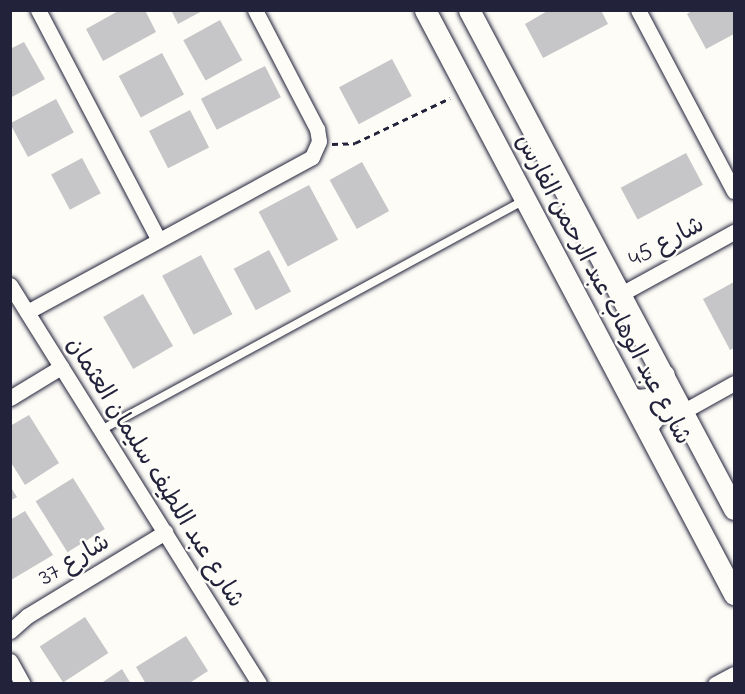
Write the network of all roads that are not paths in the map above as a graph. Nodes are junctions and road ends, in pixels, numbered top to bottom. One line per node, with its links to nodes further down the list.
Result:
1 (38, 10): 9 (street)
2 (255, 10): 9 (street)
3 (425, 10): 7 (street, شارع عبد الوهاب عبد الرحمن الفارس)
4 (638, 10): 6 (street)
5 (470, 11): 11 (street, شارع عبد الوهاب عبد الرحمن الفارس)
6 (735, 191)
7 (524, 200): 16 (street, شارع عبد الوهاب عبد الرحمن الفارس); 19 (lane)
8 (735, 232): 11 (street, شارع 45)
9 (158, 239): 12 (street)
10 (10, 285): 12 (street, شارع عبد اللطيف سليمان العثمان)
11 (621, 294): 14 (street, شارع عبد الوهاب عبد الرحمن الفارس)
12 (27, 312): 13 (street, شارع عبد اللطيف سليمان العثمان)
13 (61, 367): 17 (street); 19 (street, شارع عبد اللطيف سليمان العثمان)
14 (664, 375): 16 (street); 18 (street, شارع عبد الوهاب عبد الرحمن الفارس)
15 (735, 383): 18 (street)
16 (630, 397): 20 (street, شارع عبد الوهاب عبد الرحمن الفارس)
17 (10, 398)
18 (684, 411): 20 (street); 21 (street, شارع عبد الوهاب عبد الرحمن الفارس)
19 (100, 430): 22 (street, شارع عبد اللطيف سليمان العثمان)
20 (648, 431): 23 (street, شارع عبد الوهاب عبد الرحمن الفارس)
21 (735, 509)
22 (165, 532): 24 (street, شارع 37); 27 (street, شارع عبد اللطيف سليمان العثمان)
23 (735, 594)
24 (10, 631)
25 (10, 661): 26 (street)
26 (23, 684)
27 (259, 684)

